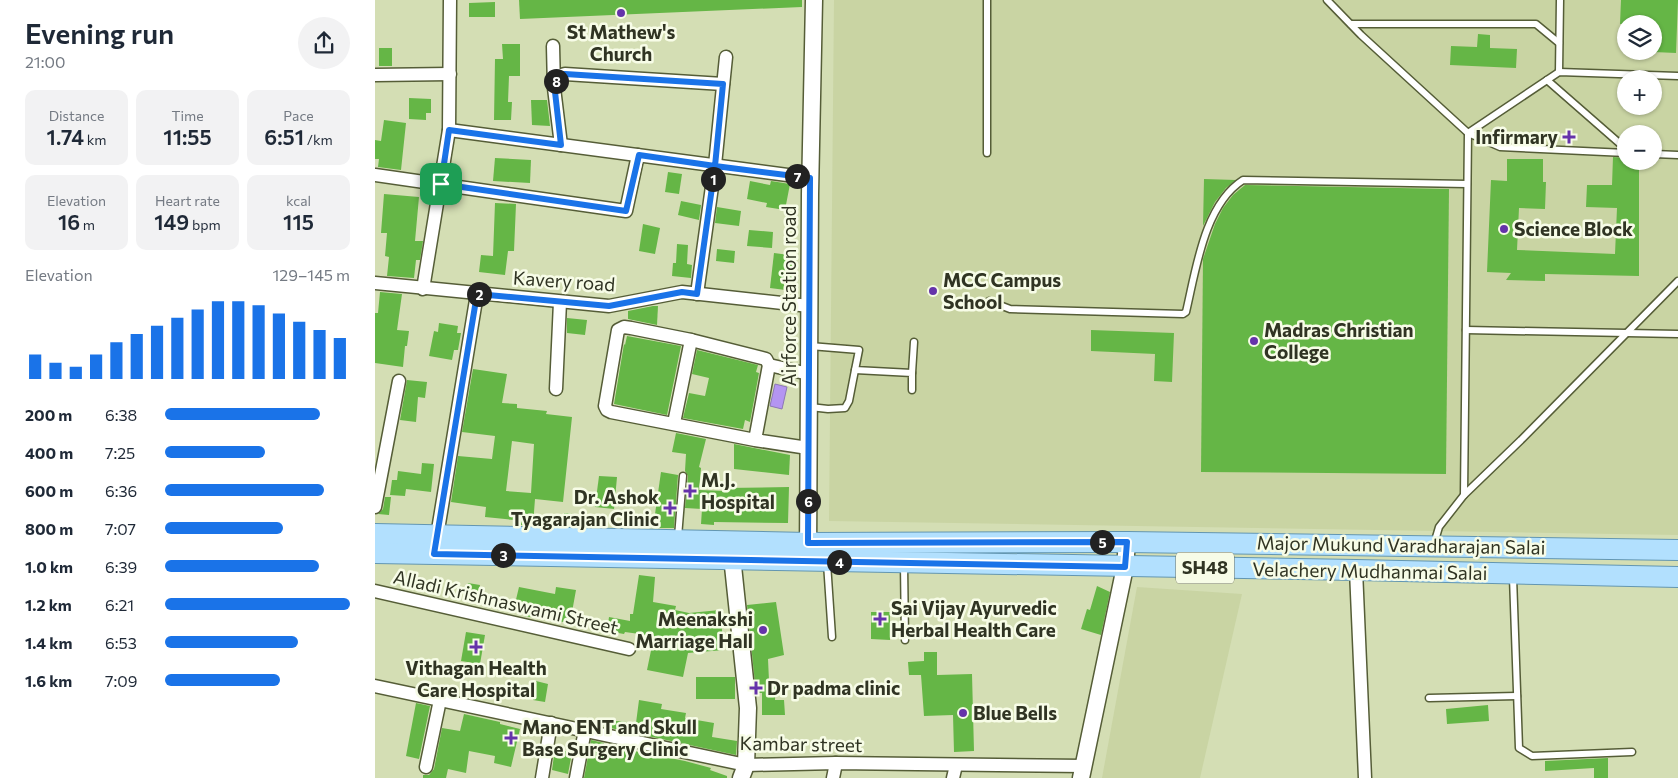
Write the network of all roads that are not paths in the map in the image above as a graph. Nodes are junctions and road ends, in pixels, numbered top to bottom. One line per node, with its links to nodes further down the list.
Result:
1 (450, 0): 11 (street)
2 (814, 0): 28 (street, Airforce Station road)
3 (987, 0): 22 (lane)
4 (1327, 0): 6 (lane)
5 (1560, 0): 7 (lane)
6 (1351, 24): 7 (lane); 18 (lane)
7 (1559, 43): 10 (lane)
8 (553, 46): 15 (street)
9 (726, 57): 16 (street)
10 (1559, 72): 13 (lane); 14 (lane)
11 (450, 74): 12 (street); 17 (street)
12 (375, 75)
13 (1678, 76)
14 (1547, 80): 18 (lane); 19 (lane)
15 (554, 83): 16 (street); 20 (street)
16 (723, 84): 26 (street)
17 (449, 130): 20 (street); 29 (street)
18 (1468, 133): 21 (lane); 30 (lane)
19 (1617, 143)
20 (561, 145): 24 (street)
21 (1617, 151)
22 (987, 153)
23 (1662, 154): 25 (lane)
24 (639, 155): 26 (street); 29 (street)
25 (1678, 155)
26 (715, 166): 28 (street); 35 (street)
27 (375, 175): 29 (street)
28 (810, 178): 38 (street, Airforce Station road)
29 (441, 184): 33 (street)
30 (1467, 184): 36 (lane); 39 (lane)
31 (1678, 281): 40 (lane)
32 (375, 283): 33 (street, Kavery road)
33 (423, 288): 34 (street, Kavery road)
34 (477, 294): 37 (street, Kavery road); 62 (street)
35 (697, 294): 37 (street, Kavery road); 38 (street, Kavery road)
36 (989, 301)
37 (560, 302): 50 (street)
38 (809, 306): 44 (street, Airforce Station road)
39 (1466, 330): 40 (lane); 57 (lane)
40 (1626, 334): 41 (lane); 57 (lane)
41 (1678, 334)
42 (691, 340): 45 (street); 53 (street); 53 (street)
43 (914, 342): 47 (lane)
44 (809, 346): 46 (lane); 48 (street, Airforce Station road)
45 (769, 365): 48 (street); 54 (street)
46 (855, 370): 47 (lane); 52 (lane)
47 (912, 373): 51 (lane)
48 (809, 374): 52 (street, Airforce Station road)
49 (399, 381): 58 (street)
50 (556, 389)
51 (912, 390)
52 (809, 406): 55 (street, Airforce Station road)
53 (674, 424): 54 (street)
54 (755, 440): 55 (street)
55 (808, 448): 66 (street, Airforce Station road)
56 (683, 476): 60 (lane)
57 (1464, 495): 63 (lane)
58 (375, 508)
59 (375, 540): 62 (main road, SH48)
60 (678, 541): 62 (main road, SH48); 65 (main road, SH48)
61 (1127, 542): 63 (main road, Major Mukund Varadharajan Salai / SH48); 66 (main road, Major Mukund Varadharajan Salai / SH48); 68 (street)
62 (435, 545): 65 (main road, SH48)
63 (1433, 545): 64 (main road, Major Mukund Varadharajan Salai / SH48)
64 (1678, 550)
65 (731, 551): 66 (main road, Velachery Mudhanmai Salai / SH48); 86 (street)
66 (814, 555): 67 (main road, Velachery Mudhanmai Salai / SH48); 73 (lane)
67 (904, 563): 68 (main road, Velachery Mudhanmai Salai / SH48); 74 (lane)
68 (1125, 567): 69 (main road, Velachery Mudhanmai Salai / SH48); 87 (street)
69 (1356, 570): 70 (main road, Velachery Mudhanmai Salai / SH48); 92 (street)
70 (1513, 573): 71 (main road, Velachery Mudhanmai Salai / SH48); 77 (lane)
71 (1678, 577)
72 (375, 591): 75 (street, Alladi Krishnaswami Street)
73 (832, 637)
74 (905, 640)
75 (629, 649)
76 (375, 686): 79 (street, Kambar street)
77 (1517, 696): 78 (lane); 82 (lane)
78 (1429, 698)
79 (440, 700): 80 (street, Kambar street); 85 (street)
80 (551, 723): 81 (street, Kambar street); 88 (street)
81 (585, 730): 86 (street, Kambar street); 89 (street)
82 (1632, 752)
83 (836, 763): 84 (street, Kambar street); 86 (street, Kambar street); 90 (street)
84 (956, 765): 87 (street, Kambar street); 91 (street)
85 (426, 766)
86 (743, 771)
87 (1083, 772)
88 (542, 778)
89 (576, 778)
90 (833, 778)
91 (953, 778)
92 (1365, 778)

